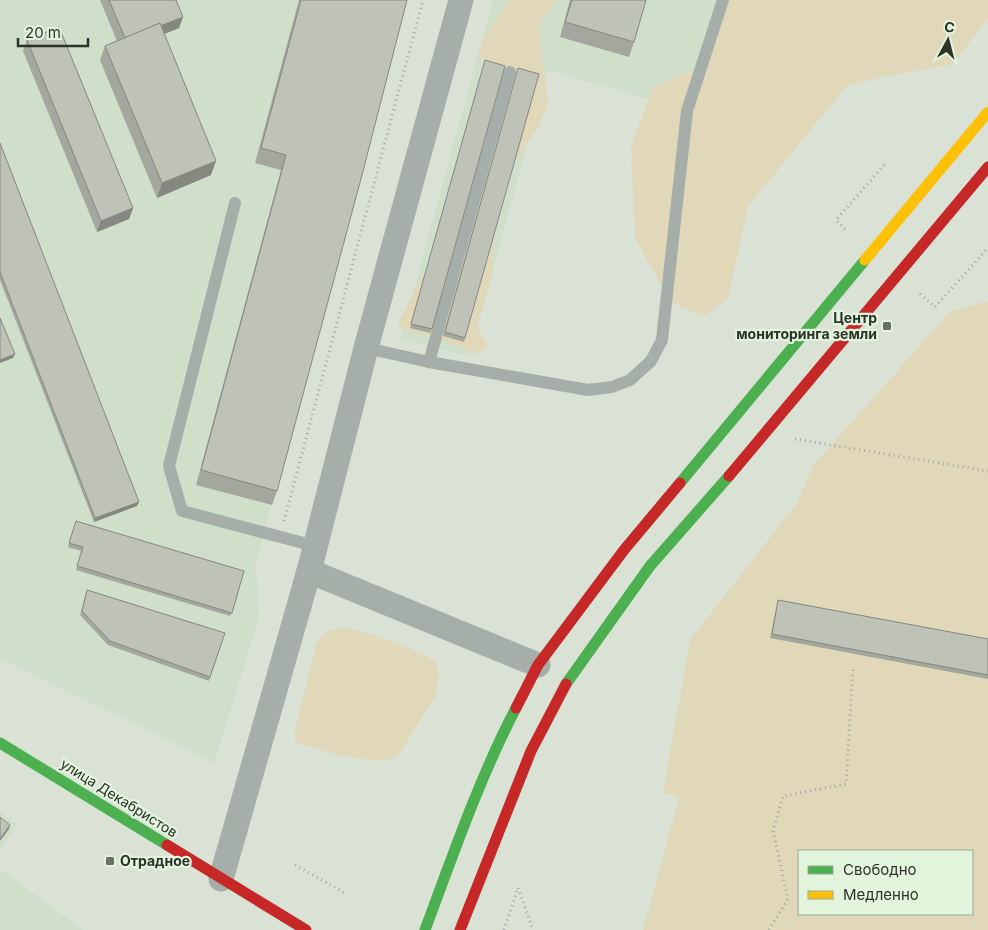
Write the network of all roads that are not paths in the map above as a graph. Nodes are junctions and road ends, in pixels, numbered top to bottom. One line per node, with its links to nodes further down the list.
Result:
1 (461, 0): 7 (street)
2 (723, 0): 8 (lane)
3 (510, 72): 8 (lane)
4 (988, 112): 11 (main road)
5 (988, 167): 16 (main road)
6 (235, 203): 9 (lane)
7 (366, 348): 8 (lane); 9 (street)
8 (429, 362)
9 (315, 546): 10 (street)
10 (309, 571): 11 (street); 13 (street)
11 (538, 665): 15 (main road)
12 (0, 743): 13 (main road, улица Декабристов)
13 (221, 879): 14 (main road, улица Декабристов)
14 (306, 930)
15 (425, 930)
16 (460, 930)

